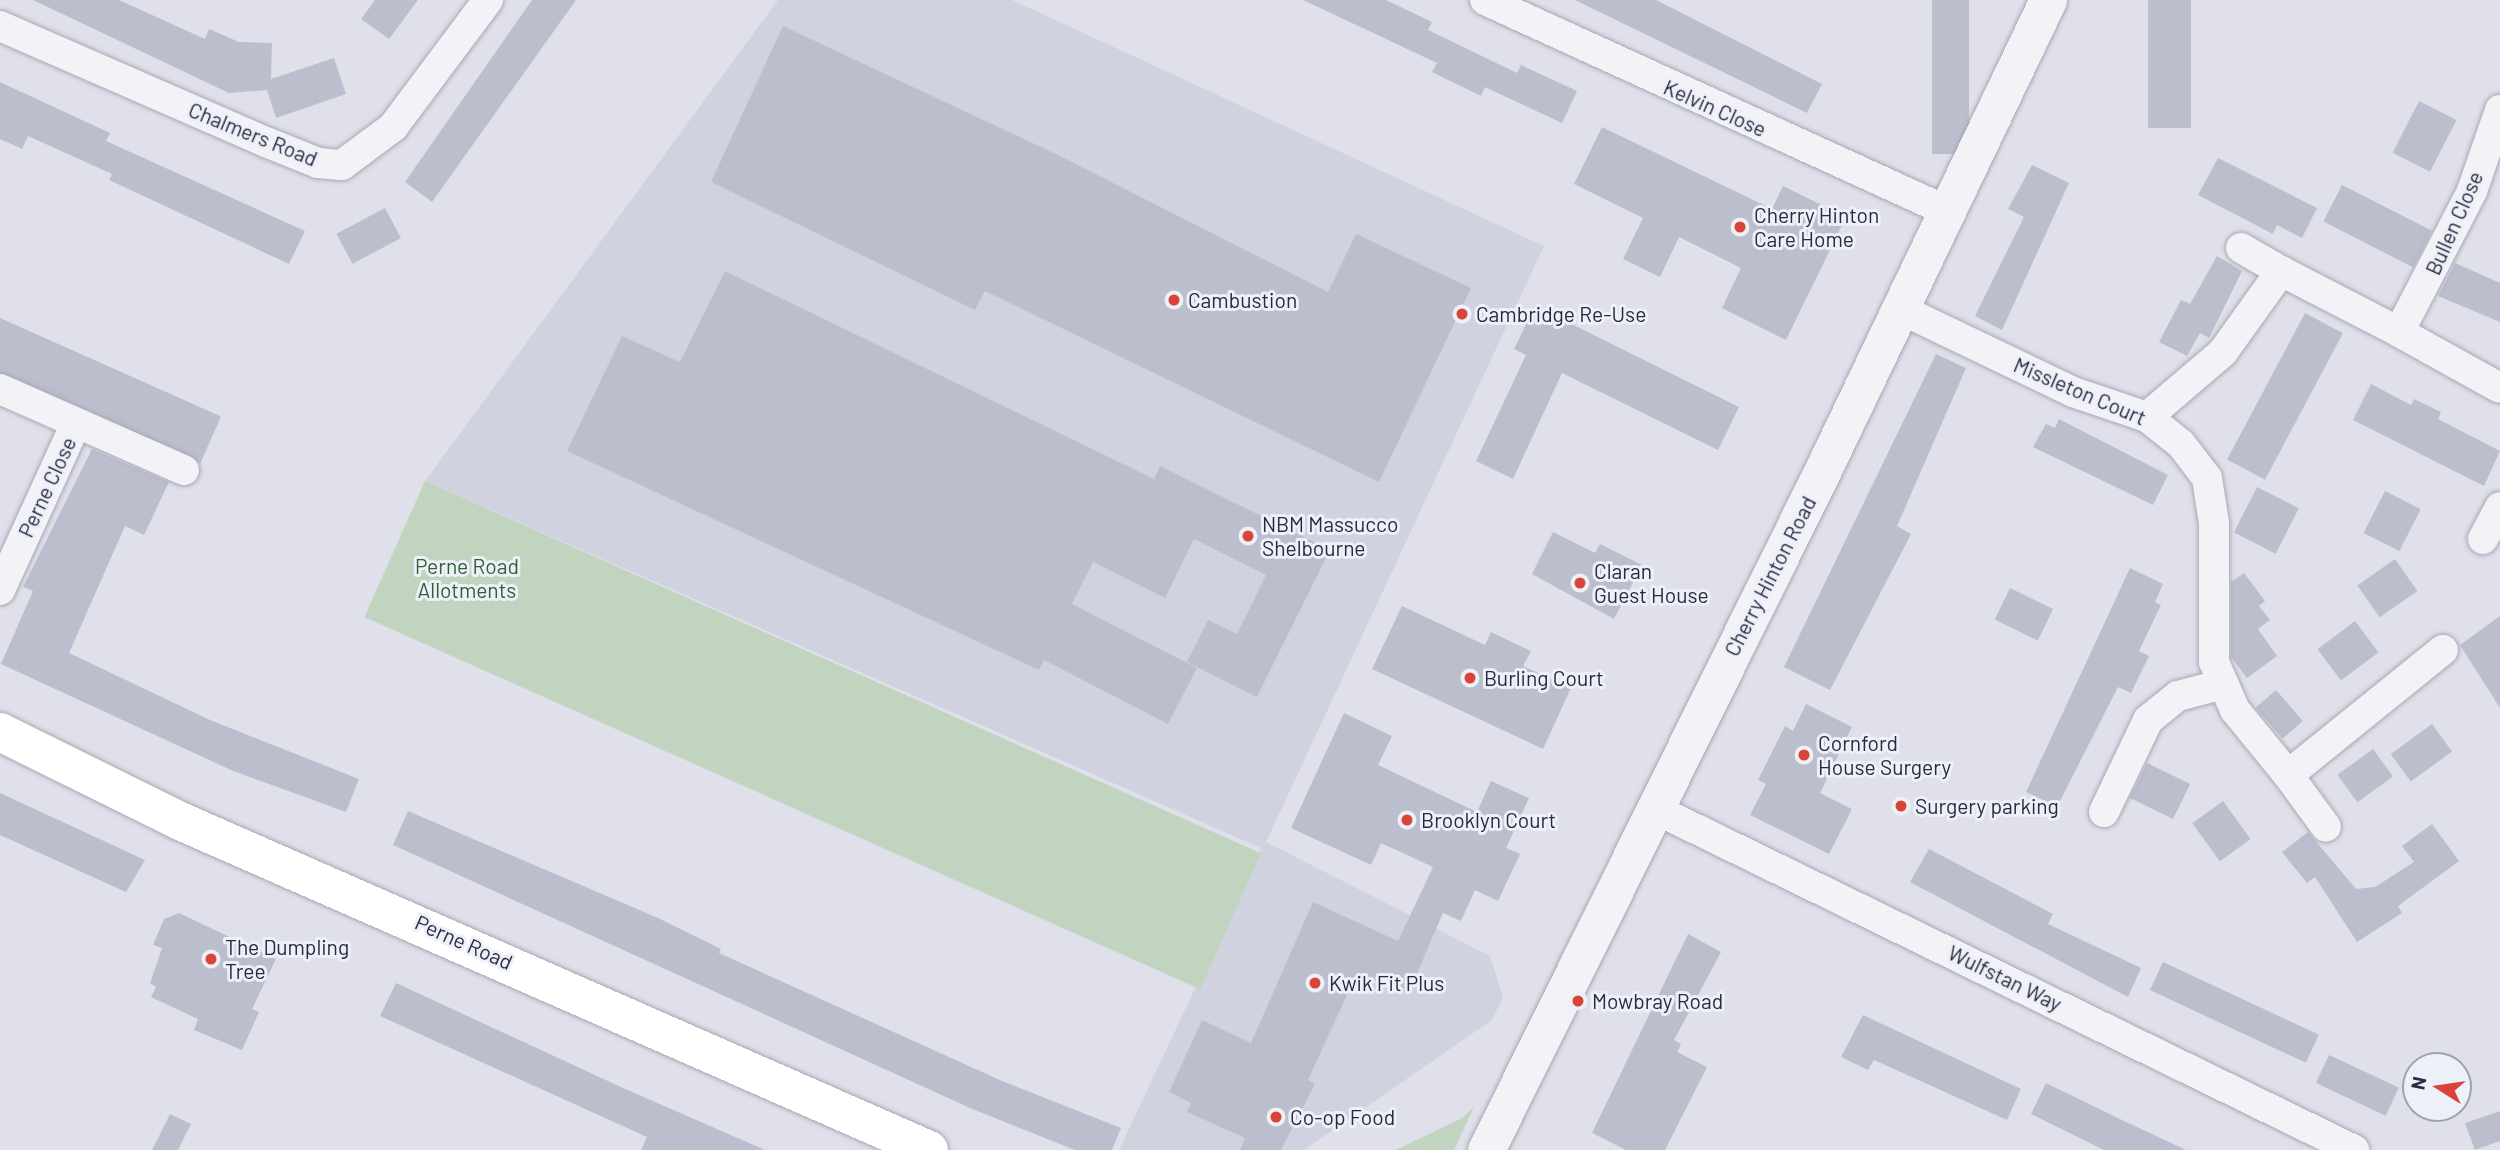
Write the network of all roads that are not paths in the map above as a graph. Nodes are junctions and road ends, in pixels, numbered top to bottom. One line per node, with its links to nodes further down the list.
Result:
1 (488, 0): 4 (street, Chalmers Road)
2 (1485, 0): 6 (street, Kelvin Close)
3 (2048, 0): 6 (street, Cherry Hinton Road)
4 (0, 26)
5 (2500, 110): 10 (street, Bullen Close)
6 (1947, 211): 9 (street, Cherry Hinton Road)
7 (2241, 248): 8 (street)
8 (2281, 271): 10 (street); 13 (street)
9 (1900, 309): 13 (street, Missleton Court); 23 (street, Cherry Hinton Road)
10 (2399, 332): 11 (street)
11 (2500, 388)
12 (0, 389): 14 (street, Perne Close)
13 (2147, 417): 20 (street, Missleton Court)
14 (76, 423): 15 (street, Perne Close); 18 (street, Perne Close)
15 (184, 470)
16 (2500, 507): 17 (street)
17 (2483, 539)
18 (0, 590)
19 (2443, 650): 22 (street)
20 (2224, 684): 22 (street, Missleton Court); 24 (street)
21 (0, 732): 26 (main road, Perne Road)
22 (2288, 775): 25 (street, Missleton Court)
23 (1655, 809): 27 (street, Cherry Hinton Road); 28 (street, Wulfstan Way)
24 (2104, 812)
25 (2326, 827)
26 (929, 1150)
27 (1486, 1150)
28 (2354, 1150)

